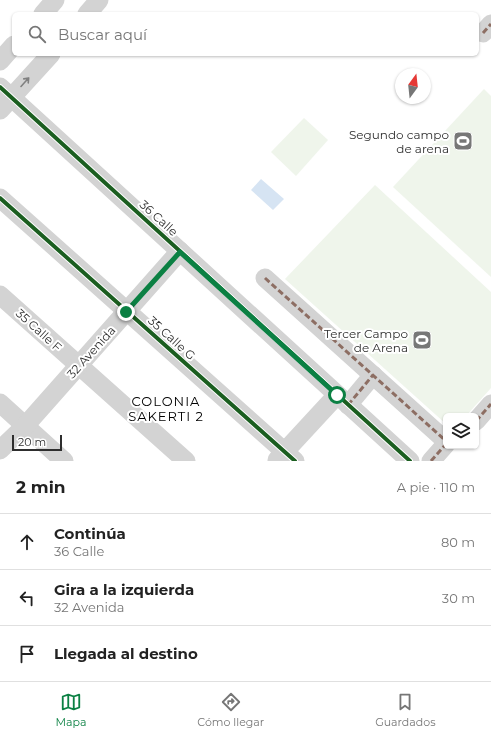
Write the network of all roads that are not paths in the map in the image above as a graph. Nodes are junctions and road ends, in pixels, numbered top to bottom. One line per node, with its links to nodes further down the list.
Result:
1 (100, 0): 2 (street)
2 (89, 12)
3 (12, 47): 5 (street)
4 (49, 56): 6 (street, one-way to 4)
5 (0, 61)
6 (4, 98): 8 (street, 36 Calle)
7 (0, 198): 11 (street, 35 Calle G)
8 (180, 252): 11 (street, 32 Avenida); 14 (street, 36 Calle)
9 (265, 278): 13 (street)
10 (0, 295): 12 (street, 35 Calle F)
11 (126, 312): 12 (street, 32 Avenida); 22 (street, 35 Calle G)
12 (79, 365): 18 (street, 32 Avenida); 24 (street, 35 Calle F)
13 (373, 375): 14 (street); 19 (street)
14 (342, 400): 22 (street); 25 (street, 36 Calle)
15 (0, 403): 18 (street)
16 (491, 404): 17 (street)
17 (479, 418)
18 (25, 426): 21 (street, 32 Avenida); 23 (street)
19 (443, 439)
20 (443, 446): 26 (street)
21 (0, 450)
22 (285, 458)
23 (64, 461)
24 (186, 461)
25 (410, 461)
26 (431, 461)

